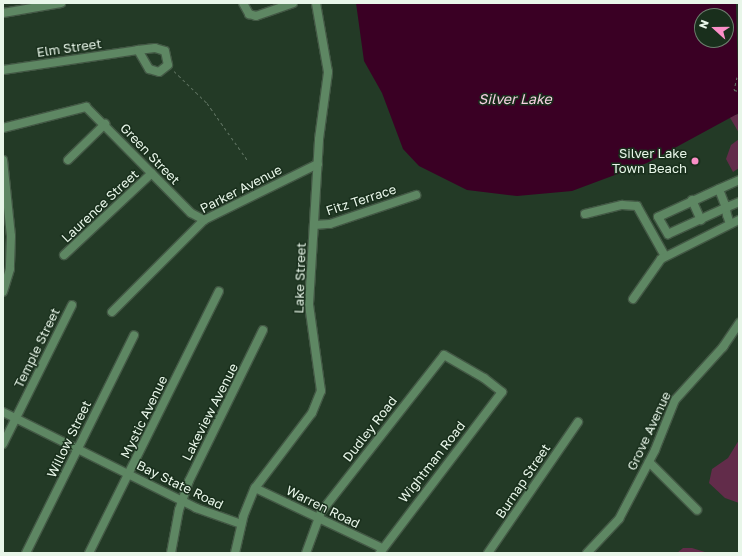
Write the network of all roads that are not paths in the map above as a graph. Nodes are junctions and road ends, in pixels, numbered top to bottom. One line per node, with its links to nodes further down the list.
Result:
1 (61, 3): 5 (street)
2 (243, 3): 3 (street)
3 (293, 3)
4 (316, 3): 12 (street, Lake Street)
5 (3, 12)
6 (138, 50): 7 (street, Elm Street)
7 (3, 70)
8 (105, 124): 9 (street, Green Street); 11 (street); 13 (street, Green Street)
9 (3, 128)
10 (3, 160): 28 (street)
11 (68, 160)
12 (318, 164): 21 (street, Parker Avenue); 25 (street, Lake Street)
13 (152, 173): 21 (street, Green Street); 26 (street, Laurence Street)
14 (739, 180): 15 (street)
15 (719, 189): 17 (street); 19 (street)
16 (416, 195): 25 (street, Fitz Terrace)
17 (692, 200): 22 (street); 22 (street)
18 (739, 202): 19 (street)
19 (726, 208): 22 (street); 24 (street)
20 (585, 214): 27 (street)
21 (204, 220): 33 (street, Parker Avenue)
22 (701, 220)
23 (739, 220): 24 (street)
24 (730, 224): 27 (street)
25 (314, 225): 45 (street, Lake Street)
26 (64, 256)
27 (665, 256): 31 (street)
28 (7, 264): 30 (street)
29 (219, 291): 44 (street, Mystic Avenue)
30 (3, 292)
31 (633, 299)
32 (72, 305): 39 (street, Temple Street)
33 (112, 312)
34 (739, 323): 43 (street, Grove Avenue)
35 (263, 330): 46 (street, Lakeview Avenue)
36 (134, 335): 42 (street, Willow Street)
37 (444, 355): 48 (street, Dudley Road); 50 (street, Wightman Road)
38 (3, 412): 39 (street, Bay State Road)
39 (16, 418): 41 (street, Temple Street); 42 (street, Bay State Road)
40 (578, 422): 56 (street, Burnap Street)
41 (3, 444)
42 (78, 449): 44 (street, Bay State Road); 51 (street, Willow Street)
43 (649, 462): 47 (street); 57 (street, Grove Avenue)
44 (129, 474): 46 (street, Bay State Road); 52 (street, Mystic Avenue)
45 (255, 488): 48 (street, Warren Road); 49 (street, Lake Street)
46 (181, 500): 49 (street, Bay State Road); 53 (street, Lakeview Avenue)
47 (697, 510)
48 (318, 518): 50 (street, Warren Road); 55 (street, Dudley Road)
49 (241, 524): 54 (street, Lake Street)
50 (381, 551)
51 (26, 553)
52 (89, 553)
53 (171, 553)
54 (235, 553)
55 (306, 553)
56 (488, 553)
57 (587, 553)

